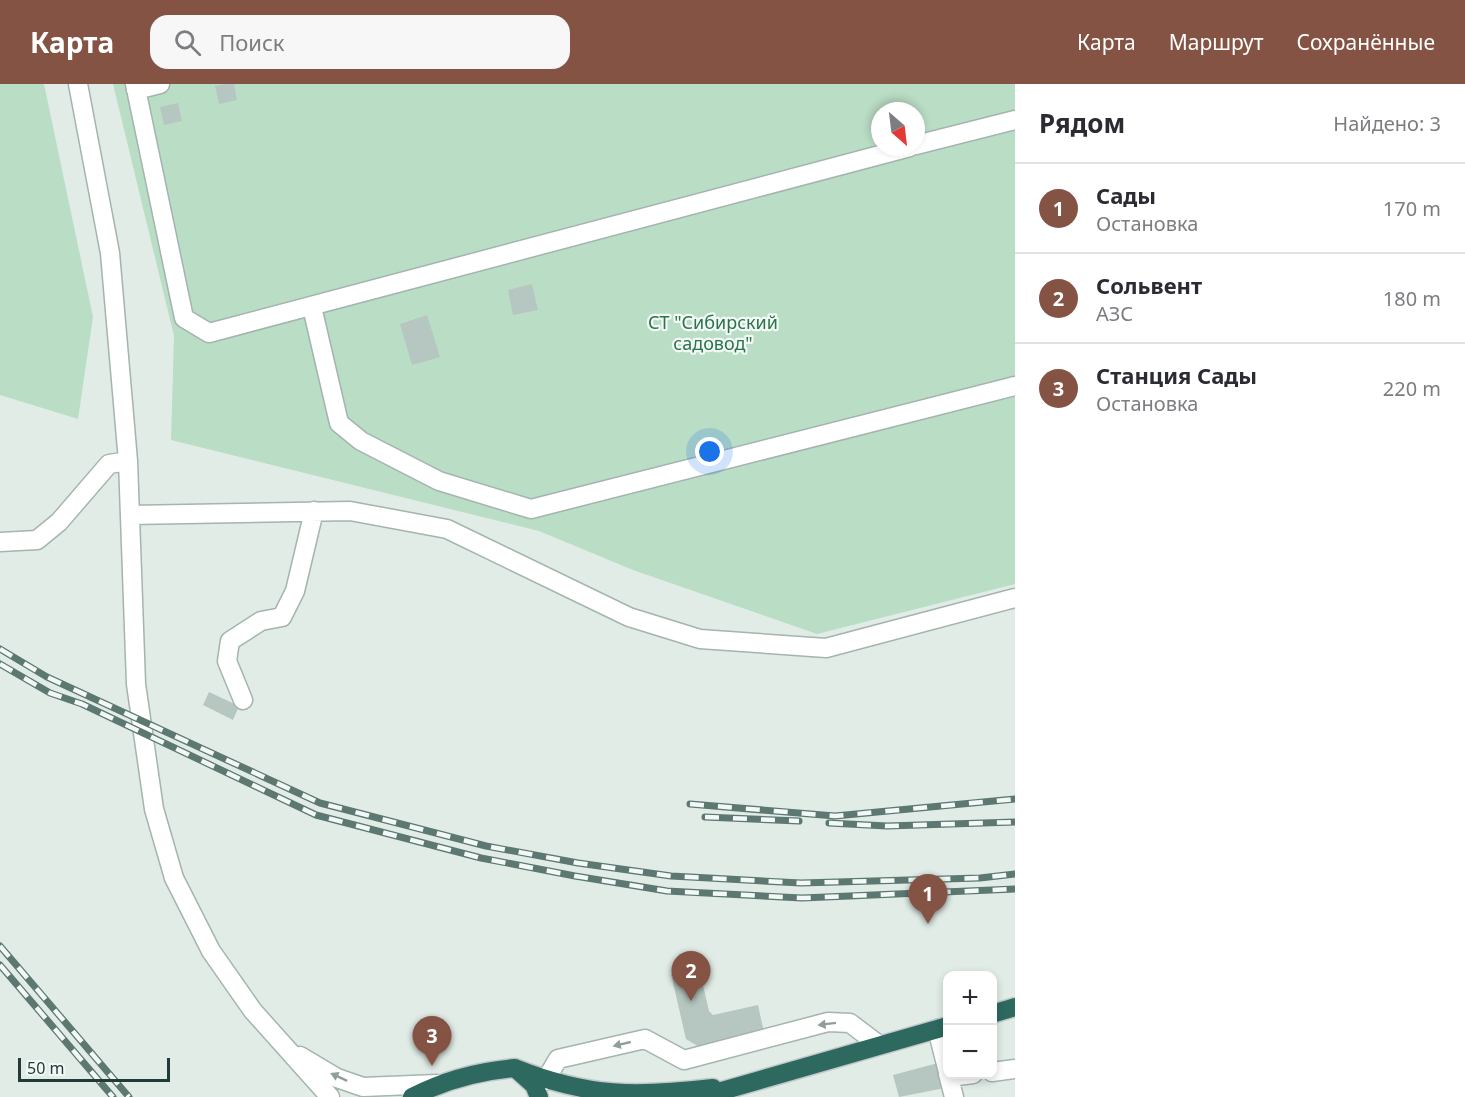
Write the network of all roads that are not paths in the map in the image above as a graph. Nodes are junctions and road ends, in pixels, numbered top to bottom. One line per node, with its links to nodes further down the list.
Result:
1 (78, 84): 9 (street)
2 (160, 84): 3 (street)
3 (136, 87): 7 (street)
4 (1015, 120): 5 (street)
5 (925, 143)
6 (876, 156): 7 (street)
7 (312, 307): 8 (street)
8 (1015, 386)
9 (128, 461): 11 (street); 12 (street)
10 (315, 511): 11 (street); 13 (street); 14 (street)
11 (130, 515): 19 (street)
12 (0, 542)
13 (1015, 598)
14 (243, 700)
15 (1015, 1007): 16 (highway)
16 (997, 1013)
17 (942, 1027): 18 (highway)
18 (879, 1045): 22 (highway); 25 (street, one-way to 25)
19 (286, 1048): 24 (street, one-way to 19); 26 (street)
20 (1015, 1069): 21 (street)
21 (997, 1071)
22 (759, 1079): 25 (highway); 28 (highway)
23 (949, 1079): 29 (street)
24 (437, 1084): 25 (highway); 27 (highway)
25 (542, 1089)
26 (330, 1097)
27 (412, 1097)
28 (701, 1097)
29 (954, 1097)

